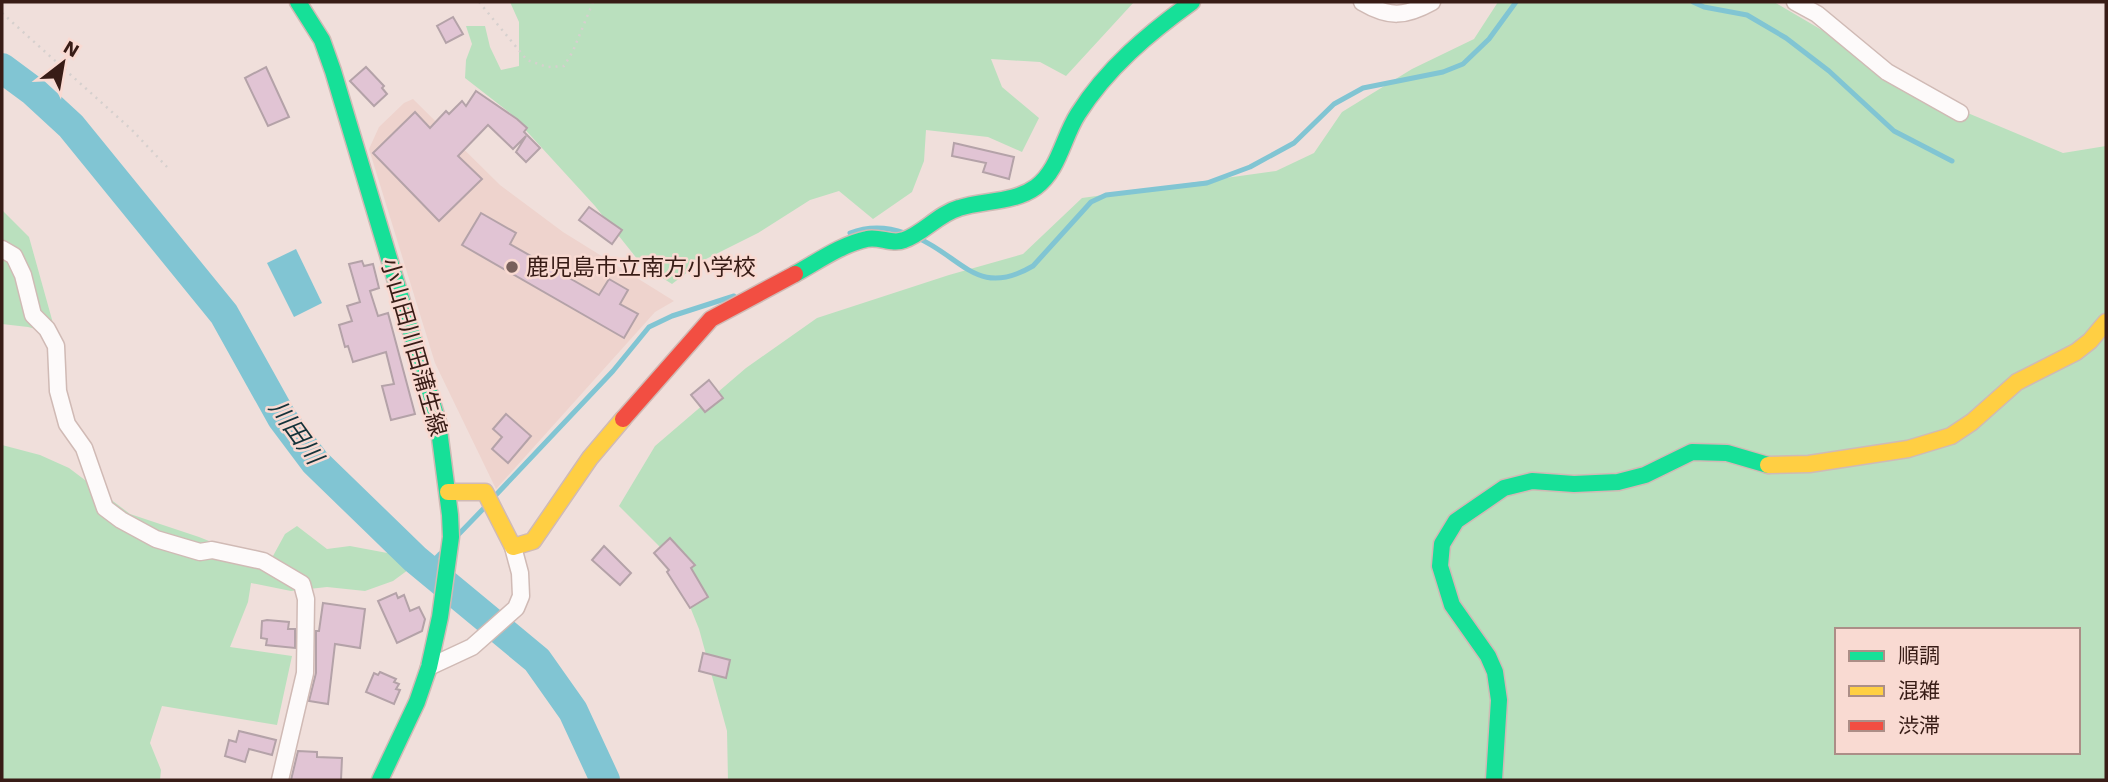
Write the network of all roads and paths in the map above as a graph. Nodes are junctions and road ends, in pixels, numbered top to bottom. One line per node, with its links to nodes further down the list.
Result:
1 (298, 2): 13 (street, 小山田川田蒲生線)
2 (479, 2): 3 (path)
3 (593, 2)
4 (1192, 2): 14 (street)
5 (1363, 2): 6 (street)
6 (1432, 2)
7 (1795, 2): 9 (street)
8 (2, 13): 10 (path)
9 (1960, 113)
10 (167, 167)
11 (2, 249): 16 (street)
12 (2106, 322): 18 (street)
13 (448, 492): 14 (street); 15 (street, 小山田川田蒲生線)
14 (513, 547): 15 (street)
15 (429, 667): 17 (street, 小山田川田蒲生線)
16 (280, 780)
17 (380, 780)
18 (1494, 780)

